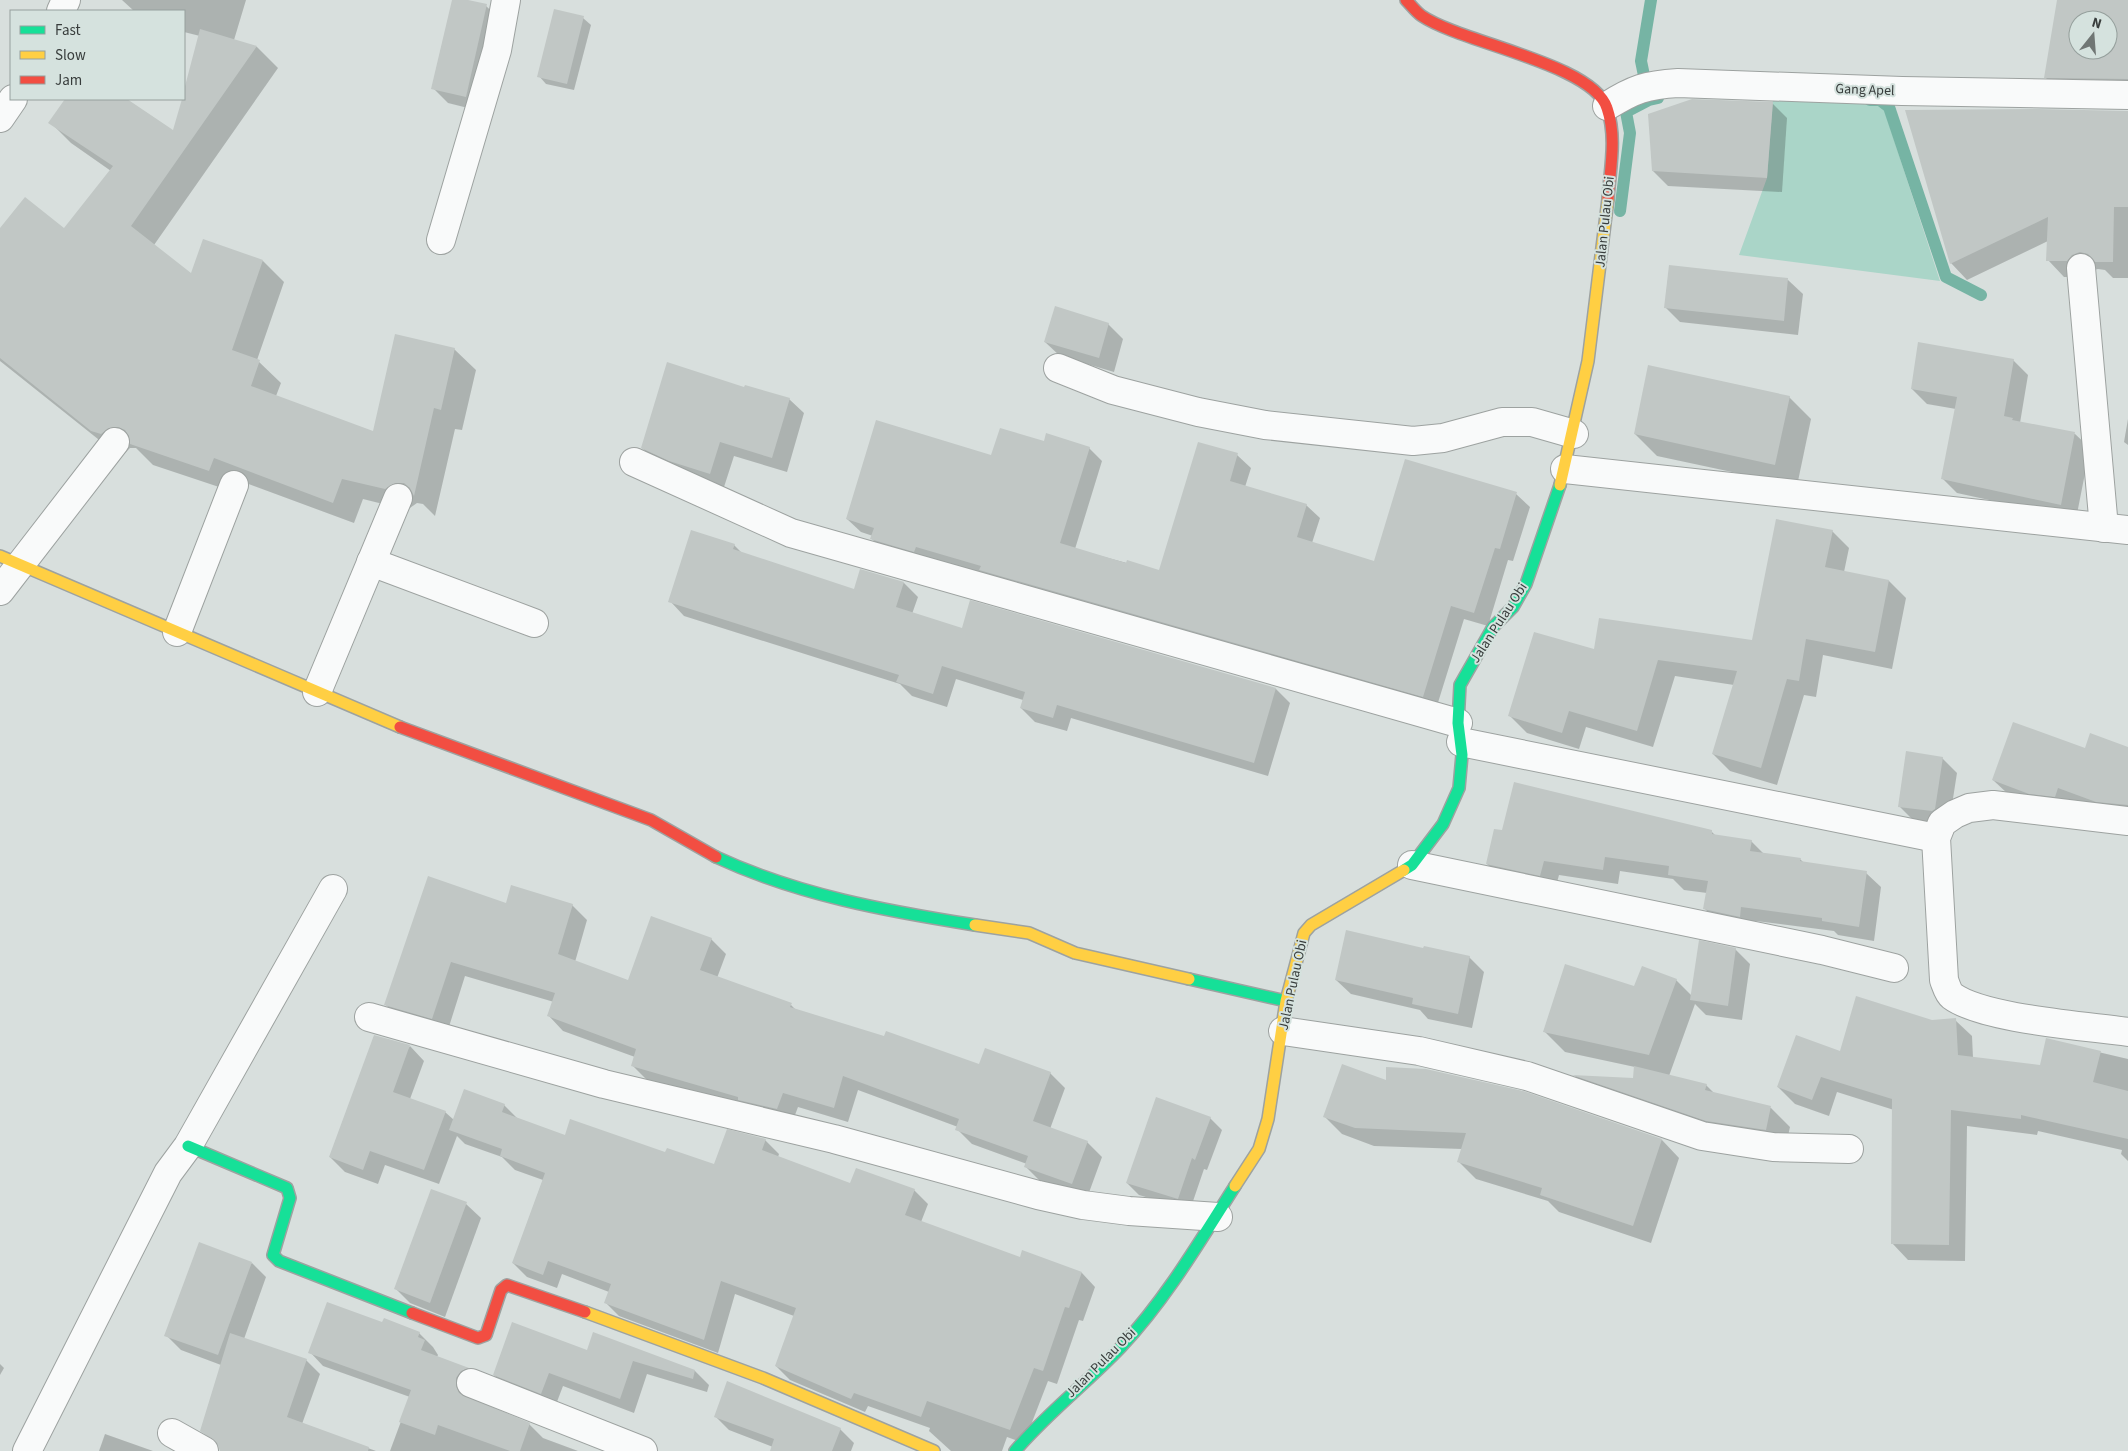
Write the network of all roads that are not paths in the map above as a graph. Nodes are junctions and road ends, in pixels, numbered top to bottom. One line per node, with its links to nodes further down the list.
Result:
1 (506, 0): 7 (street)
2 (1406, 0): 5 (street)
3 (2128, 95): 5 (street, Gang Apel)
4 (13, 100): 6 (street)
5 (1608, 106): 10 (street, Jalan Pulau Obi)
6 (0, 118)
7 (441, 240)
8 (2081, 268): 16 (street)
9 (1058, 368): 10 (street)
10 (1574, 434): 13 (street, Jalan Pulau Obi)
11 (115, 442): 17 (street)
12 (634, 462): 23 (street)
13 (1565, 469): 16 (street); 23 (street, Jalan Pulau Obi)
14 (234, 485): 21 (street)
15 (398, 498): 18 (street)
16 (2116, 529)
17 (10, 560): 19 (street); 21 (street)
18 (371, 562): 20 (street); 22 (street)
19 (0, 591)
20 (534, 623)
21 (177, 632): 22 (street)
22 (317, 692): 29 (street)
23 (1459, 732): 25 (street); 26 (street, Jalan Pulau Obi)
24 (2128, 821): 25 (street)
25 (1936, 838): 32 (street)
26 (1412, 865): 28 (street); 29 (street, Jalan Pulau Obi)
27 (333, 889): 33 (street)
28 (1894, 968)
29 (1286, 1001): 31 (street, Jalan Pulau Obi)
30 (369, 1017): 35 (street)
31 (1283, 1031): 34 (street); 35 (street, Jalan Pulau Obi)
32 (2128, 1032)
33 (188, 1146): 38 (street); 41 (street)
34 (1848, 1149)
35 (1218, 1217): 42 (street, Jalan Pulau Obi)
36 (472, 1383): 40 (street)
37 (172, 1433): 39 (street)
38 (27, 1451)
39 (204, 1451)
40 (642, 1451)
41 (934, 1451)
42 (1015, 1451)

